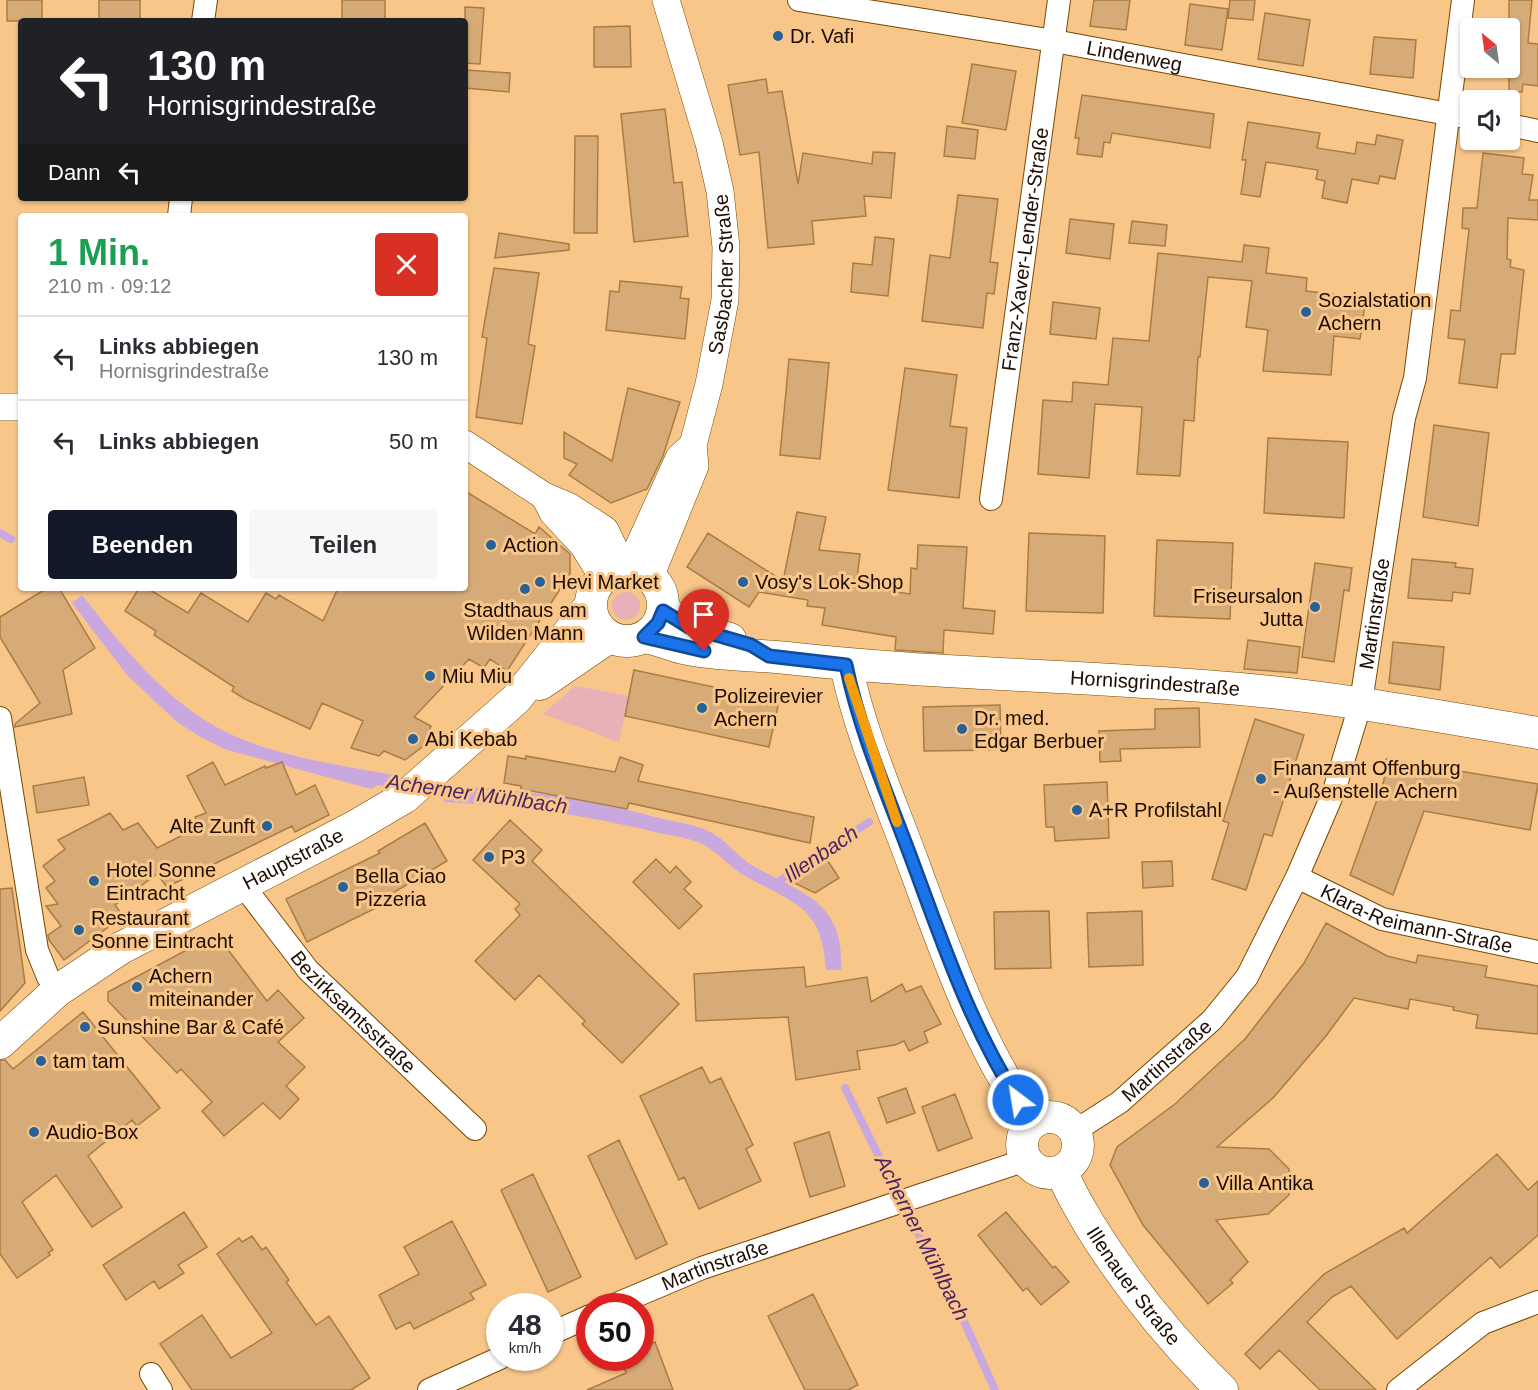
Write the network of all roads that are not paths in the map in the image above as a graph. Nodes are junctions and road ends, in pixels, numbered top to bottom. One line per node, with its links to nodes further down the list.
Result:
1 (206, 0): 6 (street)
2 (666, 0): 13 (street, Sasbacher Straße)
3 (799, 0): 7 (street, Lindenweg)
4 (1059, 0): 7 (street, Franz-Xaver-Lender-Straße)
5 (1463, 0): 8 (street, Martinstraße)
6 (203, 18)
7 (1054, 41): 8 (street, Lindenweg); 16 (street, Franz-Xaver-Lender-Straße)
8 (1459, 116): 27 (street, Martinstraße)
9 (1520, 127): 10 (street)
10 (1538, 131)
11 (0, 407): 12 (street)
12 (18, 407)
13 (693, 445): 17 (street, Sasbacher Straße); 19 (street, Sasbacher Straße)
14 (468, 446): 15 (street)
15 (544, 496): 18 (street); 19 (street)
16 (991, 499)
17 (652, 520): 18 (street); 19 (street, Sasbacher Straße)
18 (604, 530): 19 (street)
19 (626, 573): 20 (main road); 21 (main road)
20 (590, 606): 22 (main road); 26 (main road, Hauptstraße)
21 (663, 611): 23 (main road); 24 (main road, Hornisgrindestraße)
22 (609, 637): 23 (main road); 26 (main road, Hauptstraße)
23 (644, 637): 24 (main road, Hornisgrindestraße)
24 (769, 656): 25 (main road, Hornisgrindestraße)
25 (846, 665): 27 (main road, Hornisgrindestraße); 35 (main road)
26 (516, 699): 31 (main road, Hauptstraße)
27 (1361, 702): 29 (main road, Hornisgrindestraße); 30 (street, Martinstraße)
28 (0, 718): 33 (street)
29 (1538, 733)
30 (1296, 877): 32 (street, Klara-Reimann-Straße); 37 (street, Martinstraße)
31 (242, 884): 33 (main road, Hauptstraße); 36 (street, Bezirksamtsstraße)
32 (1538, 952)
33 (57, 991): 34 (main road, Hauptstraße)
34 (0, 1043)
35 (1033, 1123): 37 (main road); 38 (main road)
36 (475, 1129)
37 (1075, 1131): 39 (main road)
38 (1026, 1160): 39 (main road); 40 (street, Martinstraße)
39 (1062, 1171): 44 (main road, Illenauer Straße)
40 (643, 1293)
41 (1538, 1302): 45 (street)
42 (486, 1364): 43 (street)
43 (429, 1390)
44 (1222, 1390)
45 (1398, 1390)

